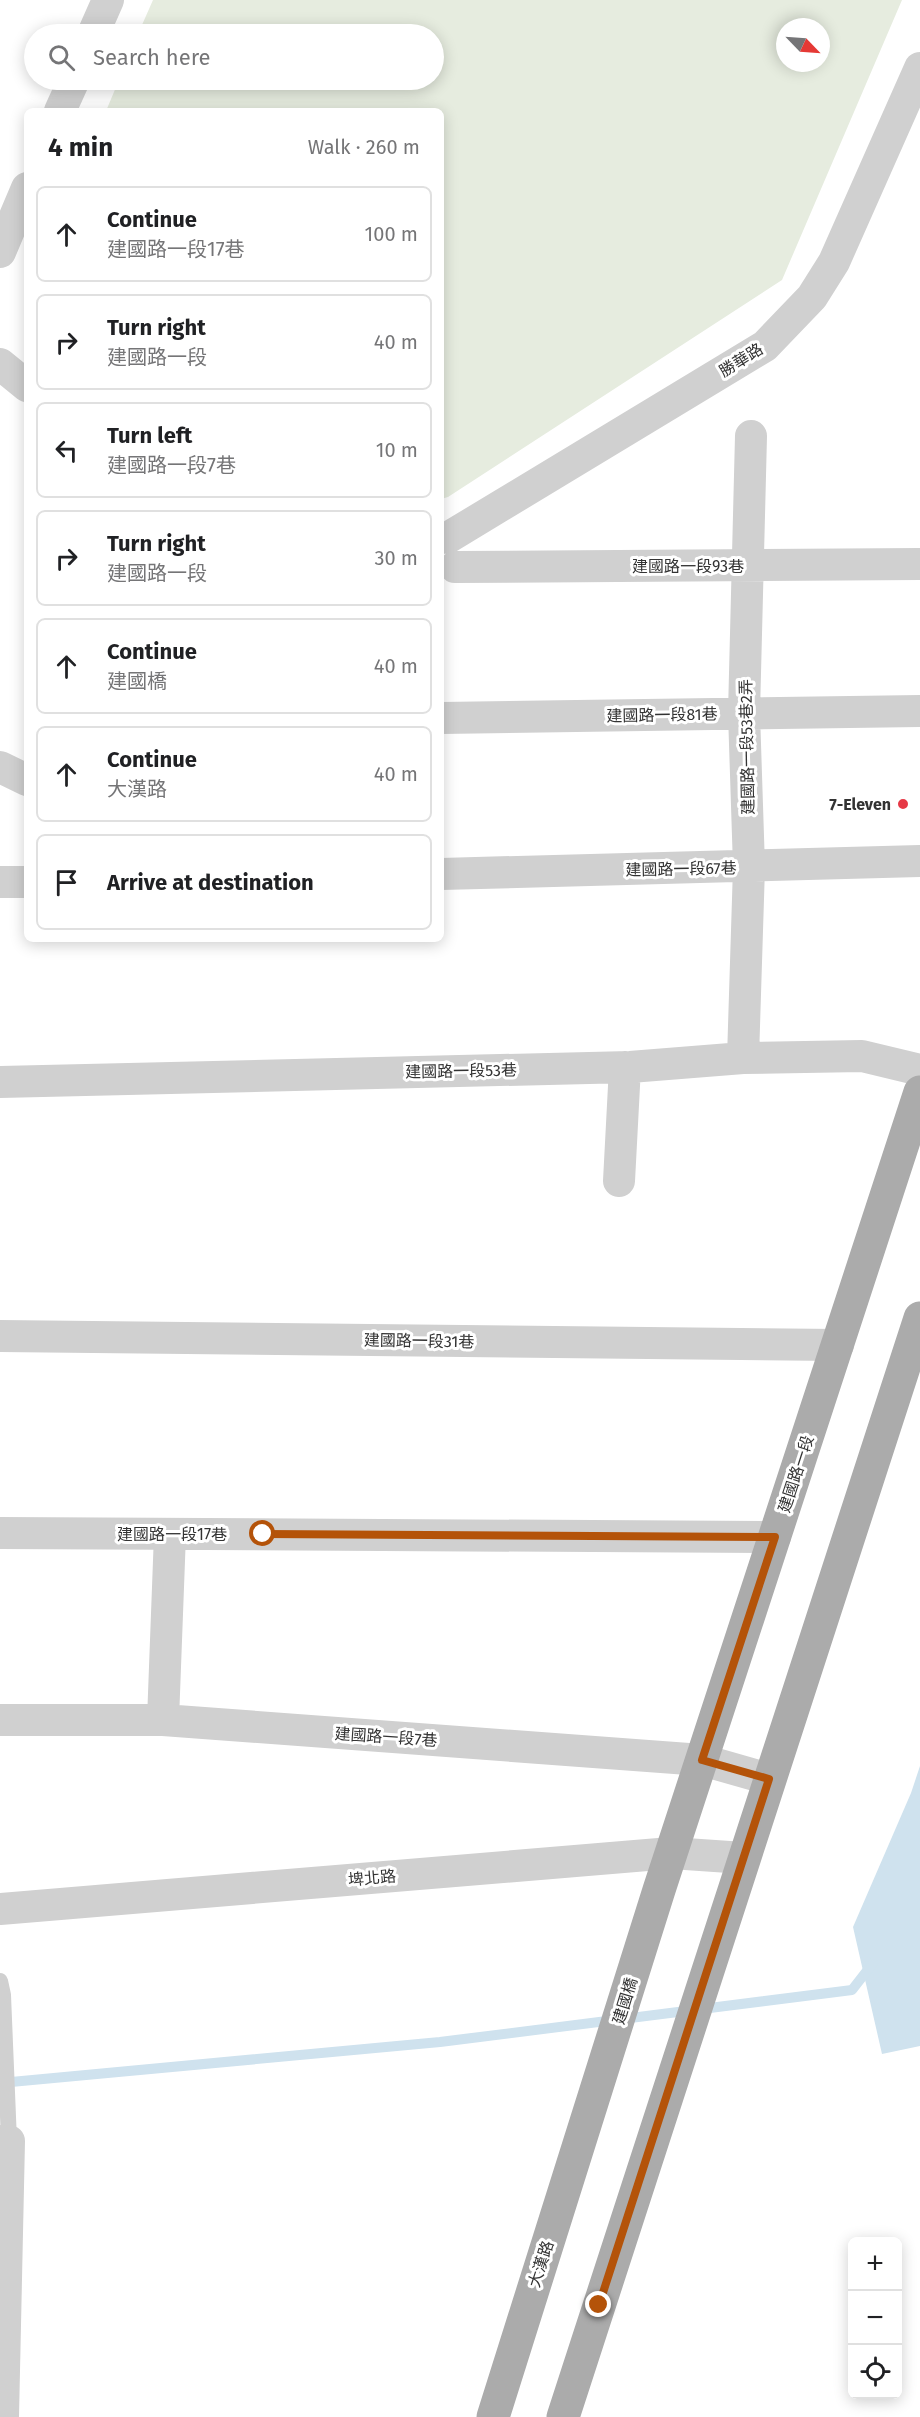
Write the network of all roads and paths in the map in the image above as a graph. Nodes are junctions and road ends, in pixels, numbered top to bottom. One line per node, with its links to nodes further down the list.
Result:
1 (108, 0): 2 (street)
2 (97, 24)
3 (920, 68): 11 (street, 勝華路)
4 (69, 90): 5 (street)
5 (61, 108)
6 (24, 196): 7 (street)
7 (0, 252)
8 (0, 364): 9 (street)
9 (24, 384)
10 (751, 436): 13 (street, 建國路一段53巷2弄)
11 (444, 538)
12 (920, 564): 13 (street, 建國路一段93巷)
13 (748, 565): 14 (street, 建國路一段93巷); 16 (street, 建國路一段53巷2弄)
14 (455, 567)
15 (920, 711): 16 (street, 建國路一段81巷)
16 (744, 713): 17 (street, 建國路一段81巷); 21 (street, 建國路一段53巷2弄)
17 (444, 718)
18 (0, 767): 19 (street)
19 (24, 779)
20 (920, 861): 21 (street, 建國路一段67巷)
21 (749, 867): 22 (street, 建國路一段67巷); 25 (street, 建國路一段53巷2弄)
22 (444, 874)
23 (0, 882): 24 (street)
24 (24, 882)
25 (743, 1058): 26 (street, 建國路一段53巷); 27 (street, 建國路一段53巷)
26 (625, 1067): 28 (street, 建國路一段53巷); 30 (street)
27 (920, 1070)
28 (0, 1082)
29 (920, 1092): 33 (main road, 建國路一段)
30 (619, 1181)
31 (920, 1318): 40 (main road)
32 (0, 1336): 33 (street, 建國路一段31巷)
33 (838, 1345): 36 (main road, 建國路一段)
34 (0, 1533): 35 (street, 建國路一段17巷)
35 (170, 1534): 36 (street, 建國路一段17巷); 38 (street)
36 (775, 1537): 39 (main road, 建國路一段)
37 (0, 1720): 38 (street, 建國路一段7巷)
38 (163, 1720): 39 (street, 建國路一段7巷)
39 (702, 1760): 40 (street, 建國路一段7巷); 41 (main road, 建國路一段)
40 (769, 1779): 42 (main road)
41 (671, 1853): 42 (street, 埤北路); 43 (main road, 建國路一段); 44 (street, 埤北路)
42 (744, 1858): 50 (main road)
43 (659, 1890): 46 (main road, 建國橋)
44 (0, 1909)
45 (2, 1988): 47 (lane)
46 (590, 2112): 49 (main road, 大漢路)
47 (4, 2141): 48 (street)
48 (3, 2417)
49 (493, 2417)
50 (563, 2417)

